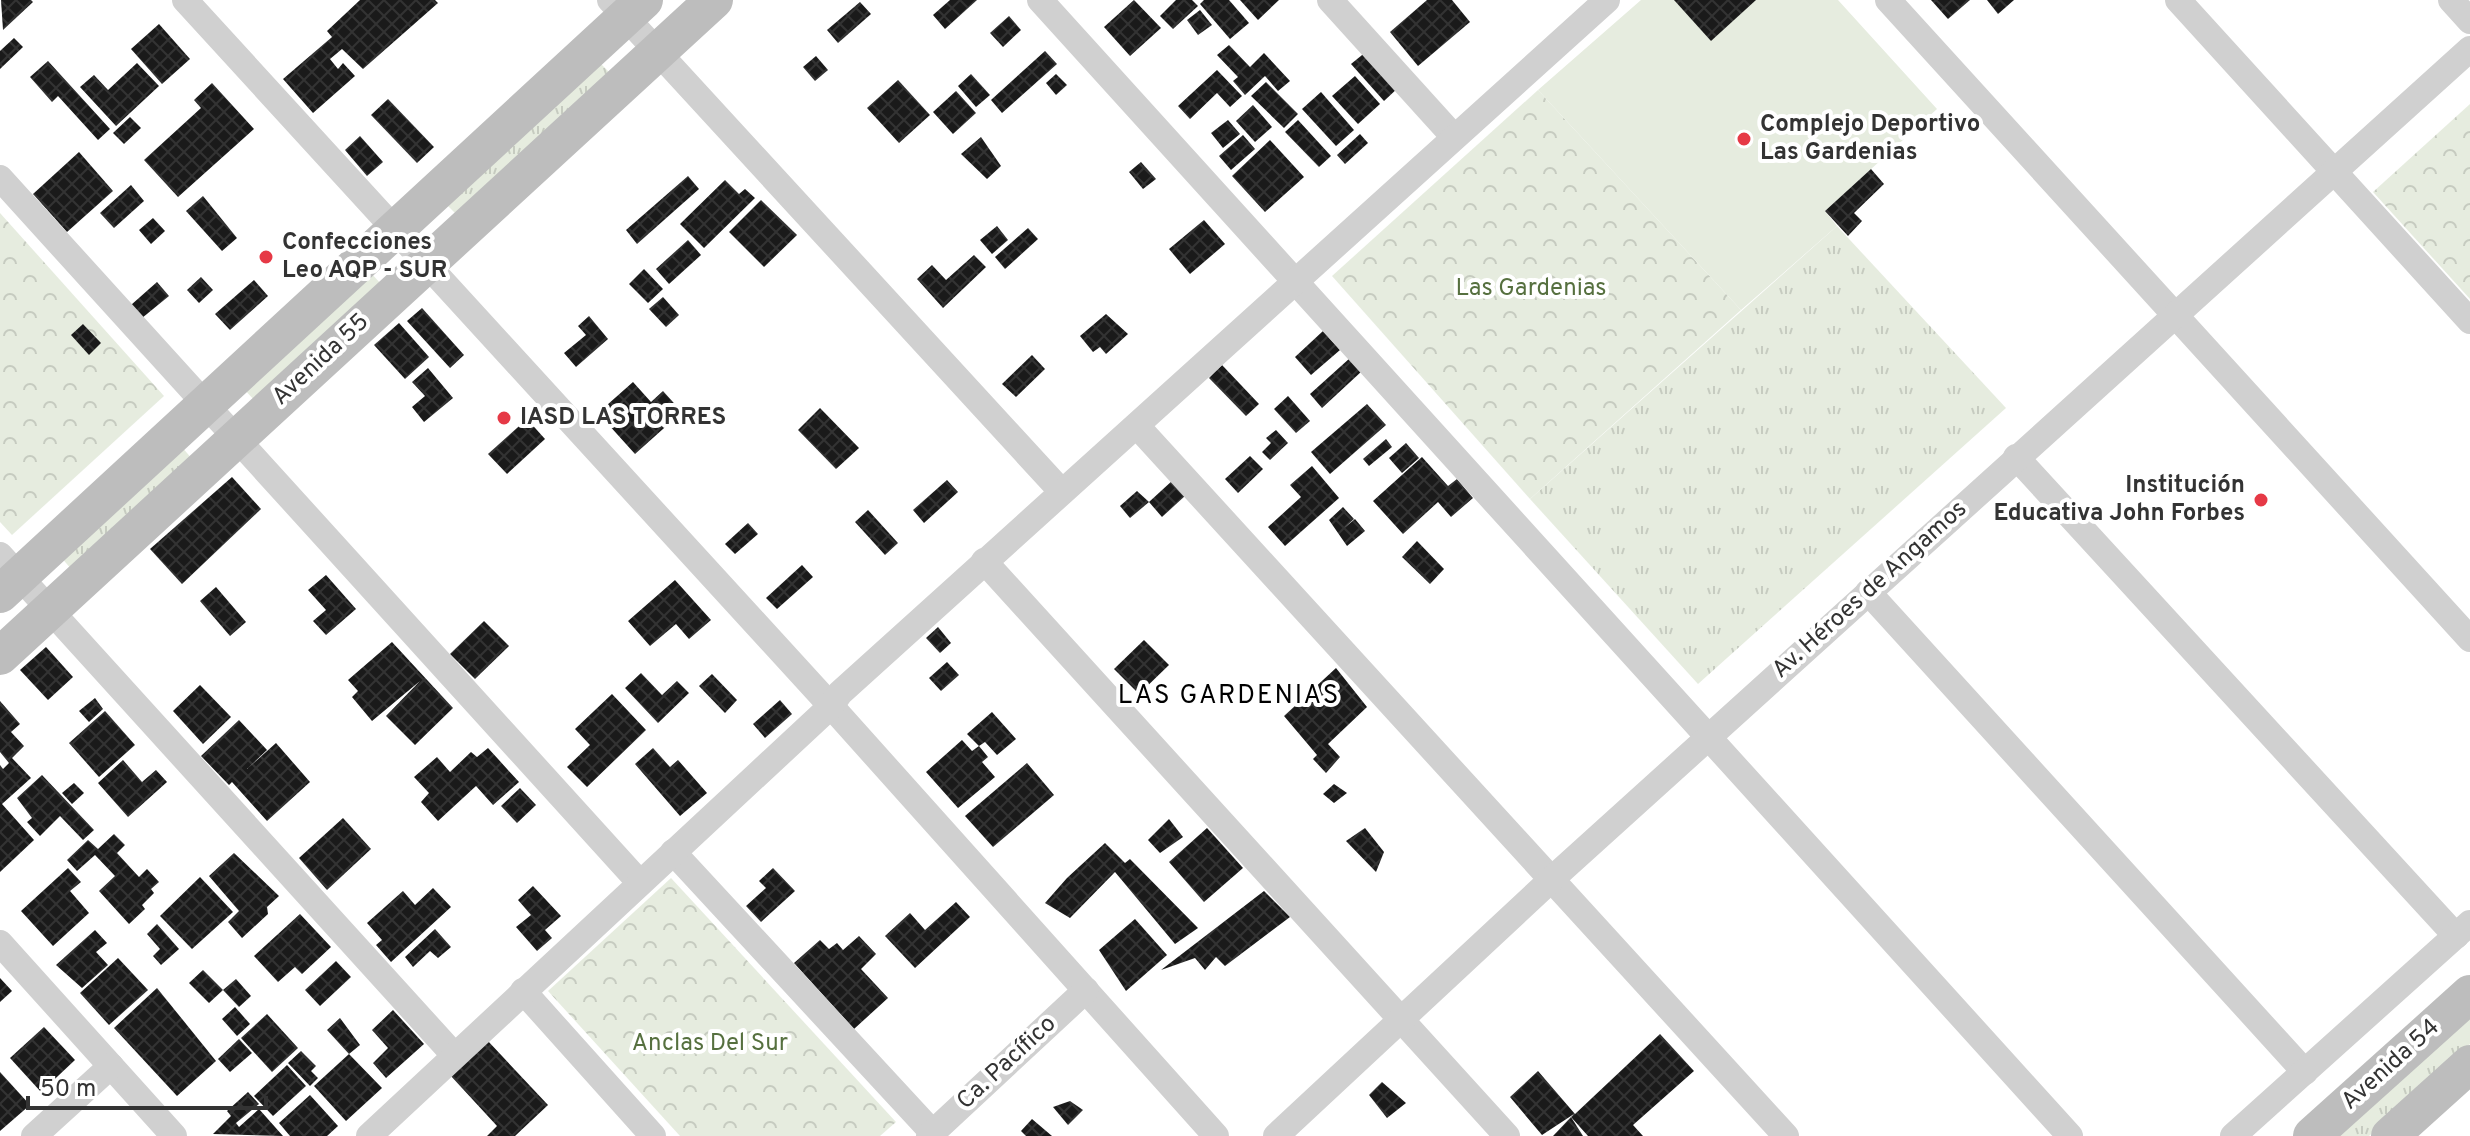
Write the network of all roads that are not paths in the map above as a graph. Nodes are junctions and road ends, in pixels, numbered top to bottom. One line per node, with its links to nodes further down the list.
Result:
1 (185, 0): 16 (street)
2 (714, 0): 12 (street, Avenida 55)
3 (1040, 0): 18 (street)
4 (1330, 0): 13 (street)
5 (1888, 0): 19 (street)
6 (2178, 0): 14 (street)
7 (2451, 0): 10 (street)
8 (1605, 1): 13 (street)
9 (627, 6): 12 (street); 16 (street, Avenida 55)
10 (2470, 21)
11 (2470, 49): 14 (street, Av. Héroes de Angamos)
12 (658, 52): 17 (street, Avenida 55); 25 (street)
13 (1454, 137): 18 (street)
14 (2333, 170): 19 (street, Av. Héroes de Angamos); 20 (street)
15 (0, 178): 21 (street)
16 (395, 228): 17 (street); 21 (street, Avenida 55)
17 (427, 263): 23 (street, Avenida 55); 32 (street)
18 (1293, 280): 22 (street); 33 (street)
19 (2175, 314): 24 (street, Av. Héroes de Angamos); 30 (street)
20 (2470, 321)
21 (205, 405): 23 (street); 27 (street, Avenida 55)
22 (1137, 426): 25 (street); 35 (street)
23 (236, 439): 29 (street, Avenida 55); 36 (street)
24 (2016, 457): 28 (street, Av. Héroes de Angamos); 37 (street)
25 (1062, 492): 26 (street)
26 (984, 561): 32 (street); 42 (street)
27 (6, 575): 29 (street)
28 (1868, 592): 33 (street, Av. Héroes de Angamos); 46 (street)
29 (51, 610): 31 (street, Avenida 55); 43 (street)
30 (2470, 639)
31 (0, 656)
32 (831, 706): 34 (street); 39 (street)
33 (1710, 736): 35 (street, Av. Héroes de Angamos); 56 (street)
34 (673, 852): 36 (street); 47 (street)
35 (1553, 878): 42 (street, Av. Héroes de Angamos); 55 (street)
36 (640, 883): 40 (street)
37 (2463, 929): 46 (street)
38 (0, 943): 45 (street)
39 (1086, 990): 47 (street, Ca. Pacífico); 52 (street)
40 (523, 991): 43 (street); 51 (street)
41 (2470, 994): 58 (street, Avenida 54)
42 (1402, 1019): 53 (street, Av. Héroes de Angamos); 54 (street)
43 (454, 1055): 50 (street)
44 (2470, 1064): 59 (street)
45 (111, 1066): 48 (street); 49 (street)
46 (2305, 1072): 57 (street)
47 (931, 1134)
48 (34, 1136)
49 (174, 1136)
50 (369, 1136)
51 (653, 1136)
52 (1216, 1136)
53 (1276, 1136)
54 (1507, 1136)
55 (1786, 1136)
56 (2070, 1136)
57 (2233, 1136)
58 (2312, 1136)
59 (2390, 1136)

